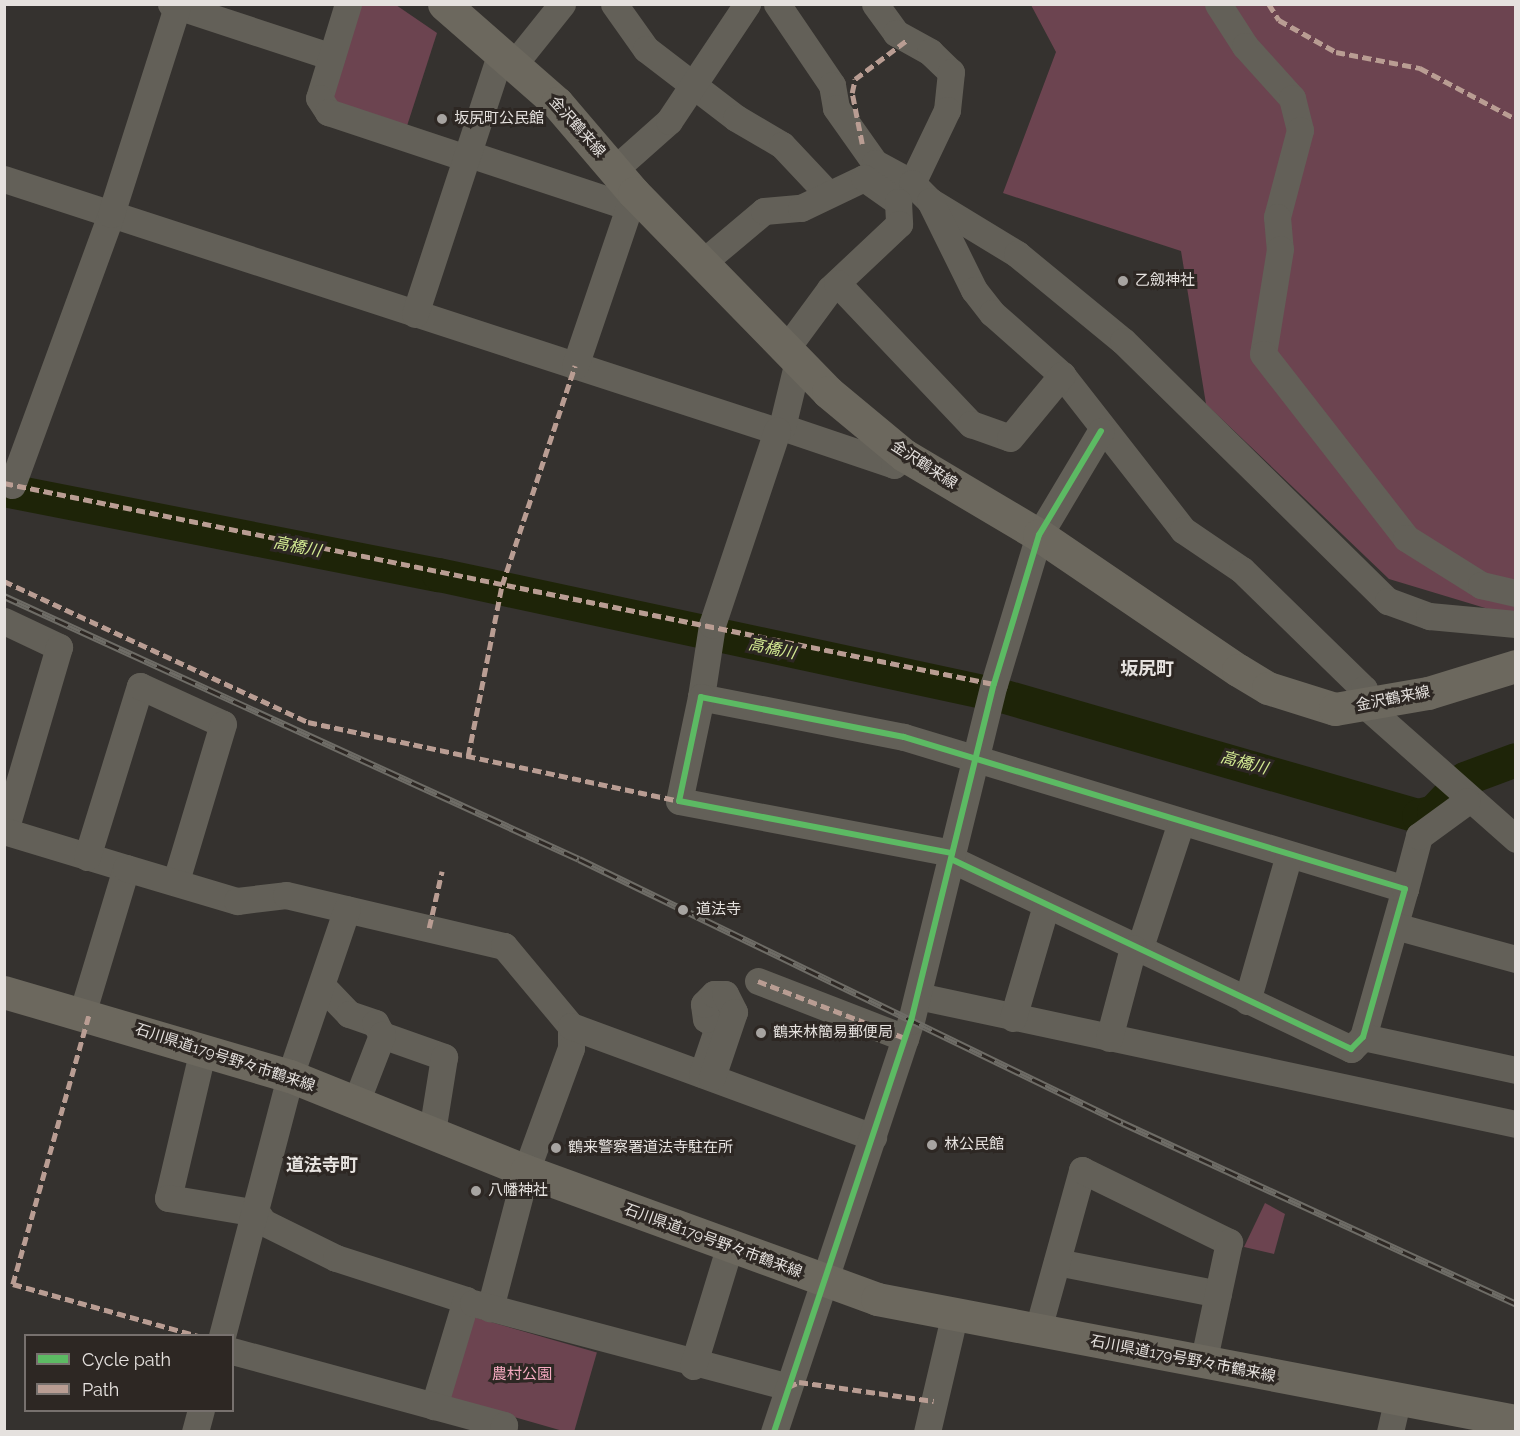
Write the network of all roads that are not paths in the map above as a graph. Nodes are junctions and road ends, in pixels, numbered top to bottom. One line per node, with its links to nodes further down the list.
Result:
1 (348, 4): 10 (street)
2 (444, 4): 11 (main road, 金沢鶴来線)
3 (562, 4): 11 (street)
4 (614, 4): 12 (street)
5 (747, 4): 12 (street)
6 (777, 4): 16 (street)
7 (875, 4): 16 (street)
8 (1218, 4): 30 (street)
9 (175, 5): 10 (street); 18 (street)
10 (332, 57): 13 (street)
11 (508, 58): 13 (street); 15 (main road, 金沢鶴来線)
12 (693, 87): 15 (street); 17 (street)
13 (467, 156): 15 (street); 21 (street)
14 (4, 179): 18 (street)
15 (622, 188): 19 (main road, 金沢鶴来線); 23 (street)
16 (921, 192): 24 (street); 32 (street)
17 (828, 194): 19 (street); 20 (street)
18 (111, 214): 21 (street); 28 (street)
19 (702, 263): 22 (main road, 金沢鶴来線)
20 (837, 283): 22 (street); 24 (street)
21 (415, 314): 23 (street)
22 (791, 358): 25 (street); 27 (main road, 金沢鶴来線)
23 (574, 366): 25 (street)
24 (1062, 375): 26 (street)
25 (779, 429): 27 (street); 34 (street)
26 (1101, 431): 29 (street); 35 (street)
27 (904, 454): 29 (main road, 金沢鶴来線)
28 (12, 485)
29 (1039, 535): 35 (main road, 金沢鶴来線); 36 (street)
30 (1515, 592)
31 (4, 621): 39 (street)
32 (1515, 624)
33 (1515, 666): 35 (main road, 金沢鶴来線)
34 (701, 697): 36 (street); 42 (street)
35 (1367, 707): 37 (street)
36 (975, 759): 38 (street); 42 (street)
37 (1458, 793): 40 (street); 46 (street)
38 (1180, 822): 41 (street); 50 (street)
39 (5, 831): 43 (street)
40 (1515, 839)
41 (1289, 855): 46 (street); 56 (street)
42 (951, 856): 47 (street); 55 (street)
43 (87, 857): 44 (street); 45 (street)
44 (126, 868): 45 (street); 57 (street)
45 (176, 881): 48 (street)
46 (1406, 889): 49 (street)
47 (1046, 905): 50 (street); 58 (street)
48 (347, 909): 53 (street); 59 (street)
49 (1395, 926): 51 (street); 61 (street)
50 (1136, 949): 56 (street); 63 (street)
51 (1515, 959)
52 (758, 981): 62 (street)
53 (322, 986): 60 (street); 66 (street)
54 (4, 992): 57 (main road, 石川県道179号野々市鶴来線)
55 (918, 996): 58 (street); 62 (street)
56 (1247, 1001): 61 (street)
57 (82, 1014): 64 (main road, 石川県道179号野々市鶴来線)
58 (1013, 1018): 63 (street)
59 (571, 1026): 70 (street); 71 (street)
60 (381, 1035): 67 (street); 69 (street)
61 (1363, 1037): 65 (street)
62 (905, 1038): 70 (street)
63 (1108, 1038): 68 (street)
64 (203, 1049): 66 (main road, 石川県道179号野々市鶴来線); 72 (street)
65 (1515, 1070)
66 (290, 1076): 67 (main road, 石川県道179号野々市鶴来線); 72 (street)
67 (356, 1102): 69 (main road, 石川県道179号野々市鶴来線)
68 (1515, 1124)
69 (432, 1132): 71 (main road, 石川県道179号野々市鶴来線)
70 (873, 1137): 75 (street)
71 (526, 1171): 73 (main road, 石川県道179号野々市鶴来線); 77 (street)
72 (257, 1213): 77 (street); 80 (street)
73 (729, 1248): 75 (main road, 石川県道179号野々市鶴来線); 83 (street)
74 (1057, 1262): 76 (street); 76 (street); 79 (street)
75 (825, 1283): 78 (main road, 石川県道179号野々市鶴来線); 84 (street)
76 (1218, 1294): 82 (street)
77 (478, 1304): 83 (street); 86 (street)
78 (955, 1313): 79 (main road, 石川県道179号野々市鶴来線); 92 (street)
79 (1038, 1329): 82 (main road, 石川県道179号野々市鶴来線)
80 (222, 1334)
81 (234, 1352): 86 (street)
82 (1203, 1363): 87 (main road, 石川県道179号野々市鶴来線)
83 (693, 1366): 84 (street)
84 (788, 1387): 91 (street)
85 (200, 1412): 90 (street)
86 (436, 1415): 89 (street)
87 (1393, 1417): 88 (main road, 石川県道179号野々市鶴来線)
88 (1515, 1421)
89 (510, 1429)
90 (195, 1431)
91 (774, 1431)
92 (927, 1431)

